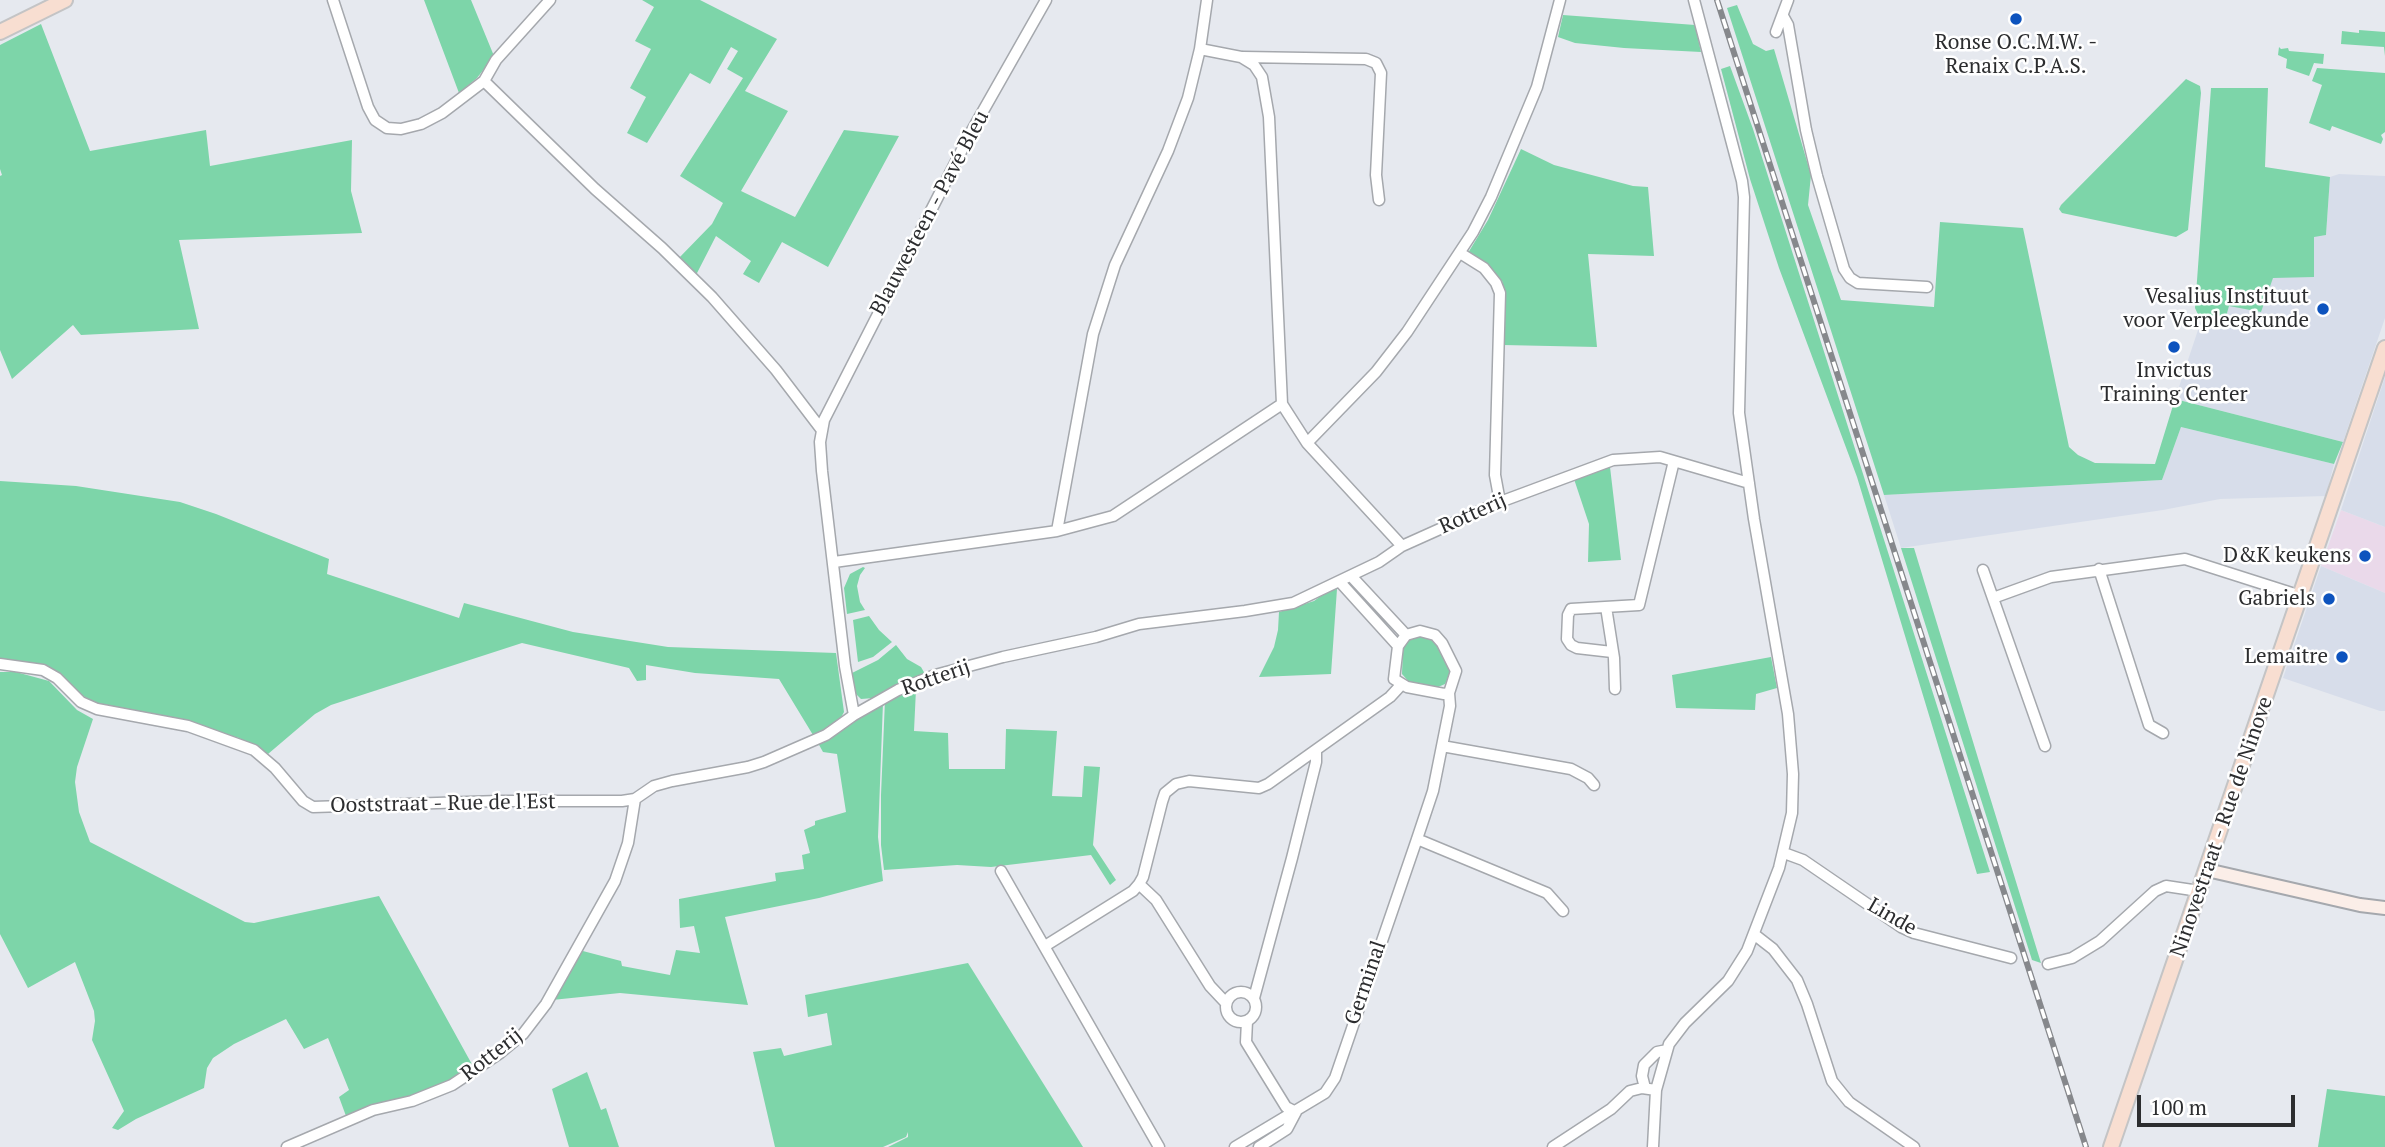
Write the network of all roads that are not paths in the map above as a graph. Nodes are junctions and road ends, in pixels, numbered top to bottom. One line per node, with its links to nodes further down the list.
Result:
1 (65, 0): 10 (main road)
2 (333, 0): 14 (street)
3 (550, 0): 14 (street)
4 (1046, 0): 20 (street, Blauwesteen - Pavé Bleu)
5 (1207, 0): 12 (street)
6 (1560, 0): 16 (street)
7 (1694, 0): 23 (street)
8 (1788, 0): 9 (street)
9 (1783, 16): 11 (street); 17 (street)
10 (0, 32)
11 (1776, 32)
12 (1200, 49): 13 (street); 25 (street)
13 (1241, 57): 15 (street); 19 (street)
14 (484, 81): 20 (street)
15 (1379, 200)
16 (1460, 253): 21 (street); 24 (street)
17 (1927, 287)
18 (2385, 348): 32 (main road, Ninovestraat - Rue de Ninove)
19 (1282, 404): 21 (street); 25 (street)
20 (821, 429): 27 (street)
21 (1307, 443): 26 (street)
22 (1674, 461): 23 (street, Rotterij); 24 (street, Rotterij); 34 (street)
23 (1749, 483): 50 (street)
24 (1500, 502): 26 (street, Rotterij)
25 (1057, 531): 27 (street)
26 (1402, 546): 30 (street, Rotterij)
27 (834, 562): 42 (street)
28 (2099, 569): 32 (street); 33 (street); 43 (street)
29 (1983, 570): 33 (street)
30 (1352, 577): 31 (street, Rotterij); 35 (street)
31 (1340, 582): 36 (street); 42 (street, Rotterij)
32 (2301, 596): 51 (main road, Ninovestraat - Rue de Ninove)
33 (1993, 598): 45 (street)
34 (1606, 607): 37 (street); 37 (street)
35 (1406, 635): 36 (street); 41 (street, Germinal)
36 (1398, 646): 39 (street)
37 (1612, 652): 40 (street)
38 (0, 664): 48 (street, Ooststraat - Rue de l'Est)
39 (1402, 684): 41 (street); 46 (street)
40 (1615, 689)
41 (1449, 693): 44 (street, Germinal)
42 (854, 715): 48 (street, Rotterij)
43 (2163, 733)
44 (1442, 746): 47 (street); 49 (street, Germinal)
45 (2045, 746)
46 (1317, 750): 53 (street); 61 (street)
47 (1594, 785)
48 (635, 799): 67 (street, Rotterij)
49 (1417, 839): 56 (street); 66 (street, Germinal)
50 (1784, 853): 57 (street); 59 (street, Linde)
51 (2207, 870): 54 (main road, Ninovestraat - Rue de Ninove); 55 (main road)
52 (1001, 871): 58 (street)
53 (1139, 884): 58 (street); 62 (street)
54 (2199, 891): 60 (street); 74 (main road, Ninovestraat - Rue de Ninove)
55 (2385, 908)
56 (1563, 911)
57 (1755, 935): 64 (street); 73 (street)
58 (1045, 946): 68 (street)
59 (2011, 958)
60 (2048, 964)
61 (1254, 998): 62 (street); 63 (street)
62 (1226, 1003): 63 (street)
63 (1247, 1021): 66 (street)
64 (1667, 1049): 65 (street); 65 (street)
65 (1651, 1089): 71 (street); 72 (street)
66 (1296, 1112): 69 (street, Germinal); 70 (street, Germinal)
67 (287, 1147)
68 (1159, 1147)
69 (1235, 1147)
70 (1259, 1147)
71 (1553, 1147)
72 (1653, 1147)
73 (1914, 1147)
74 (2111, 1147)

